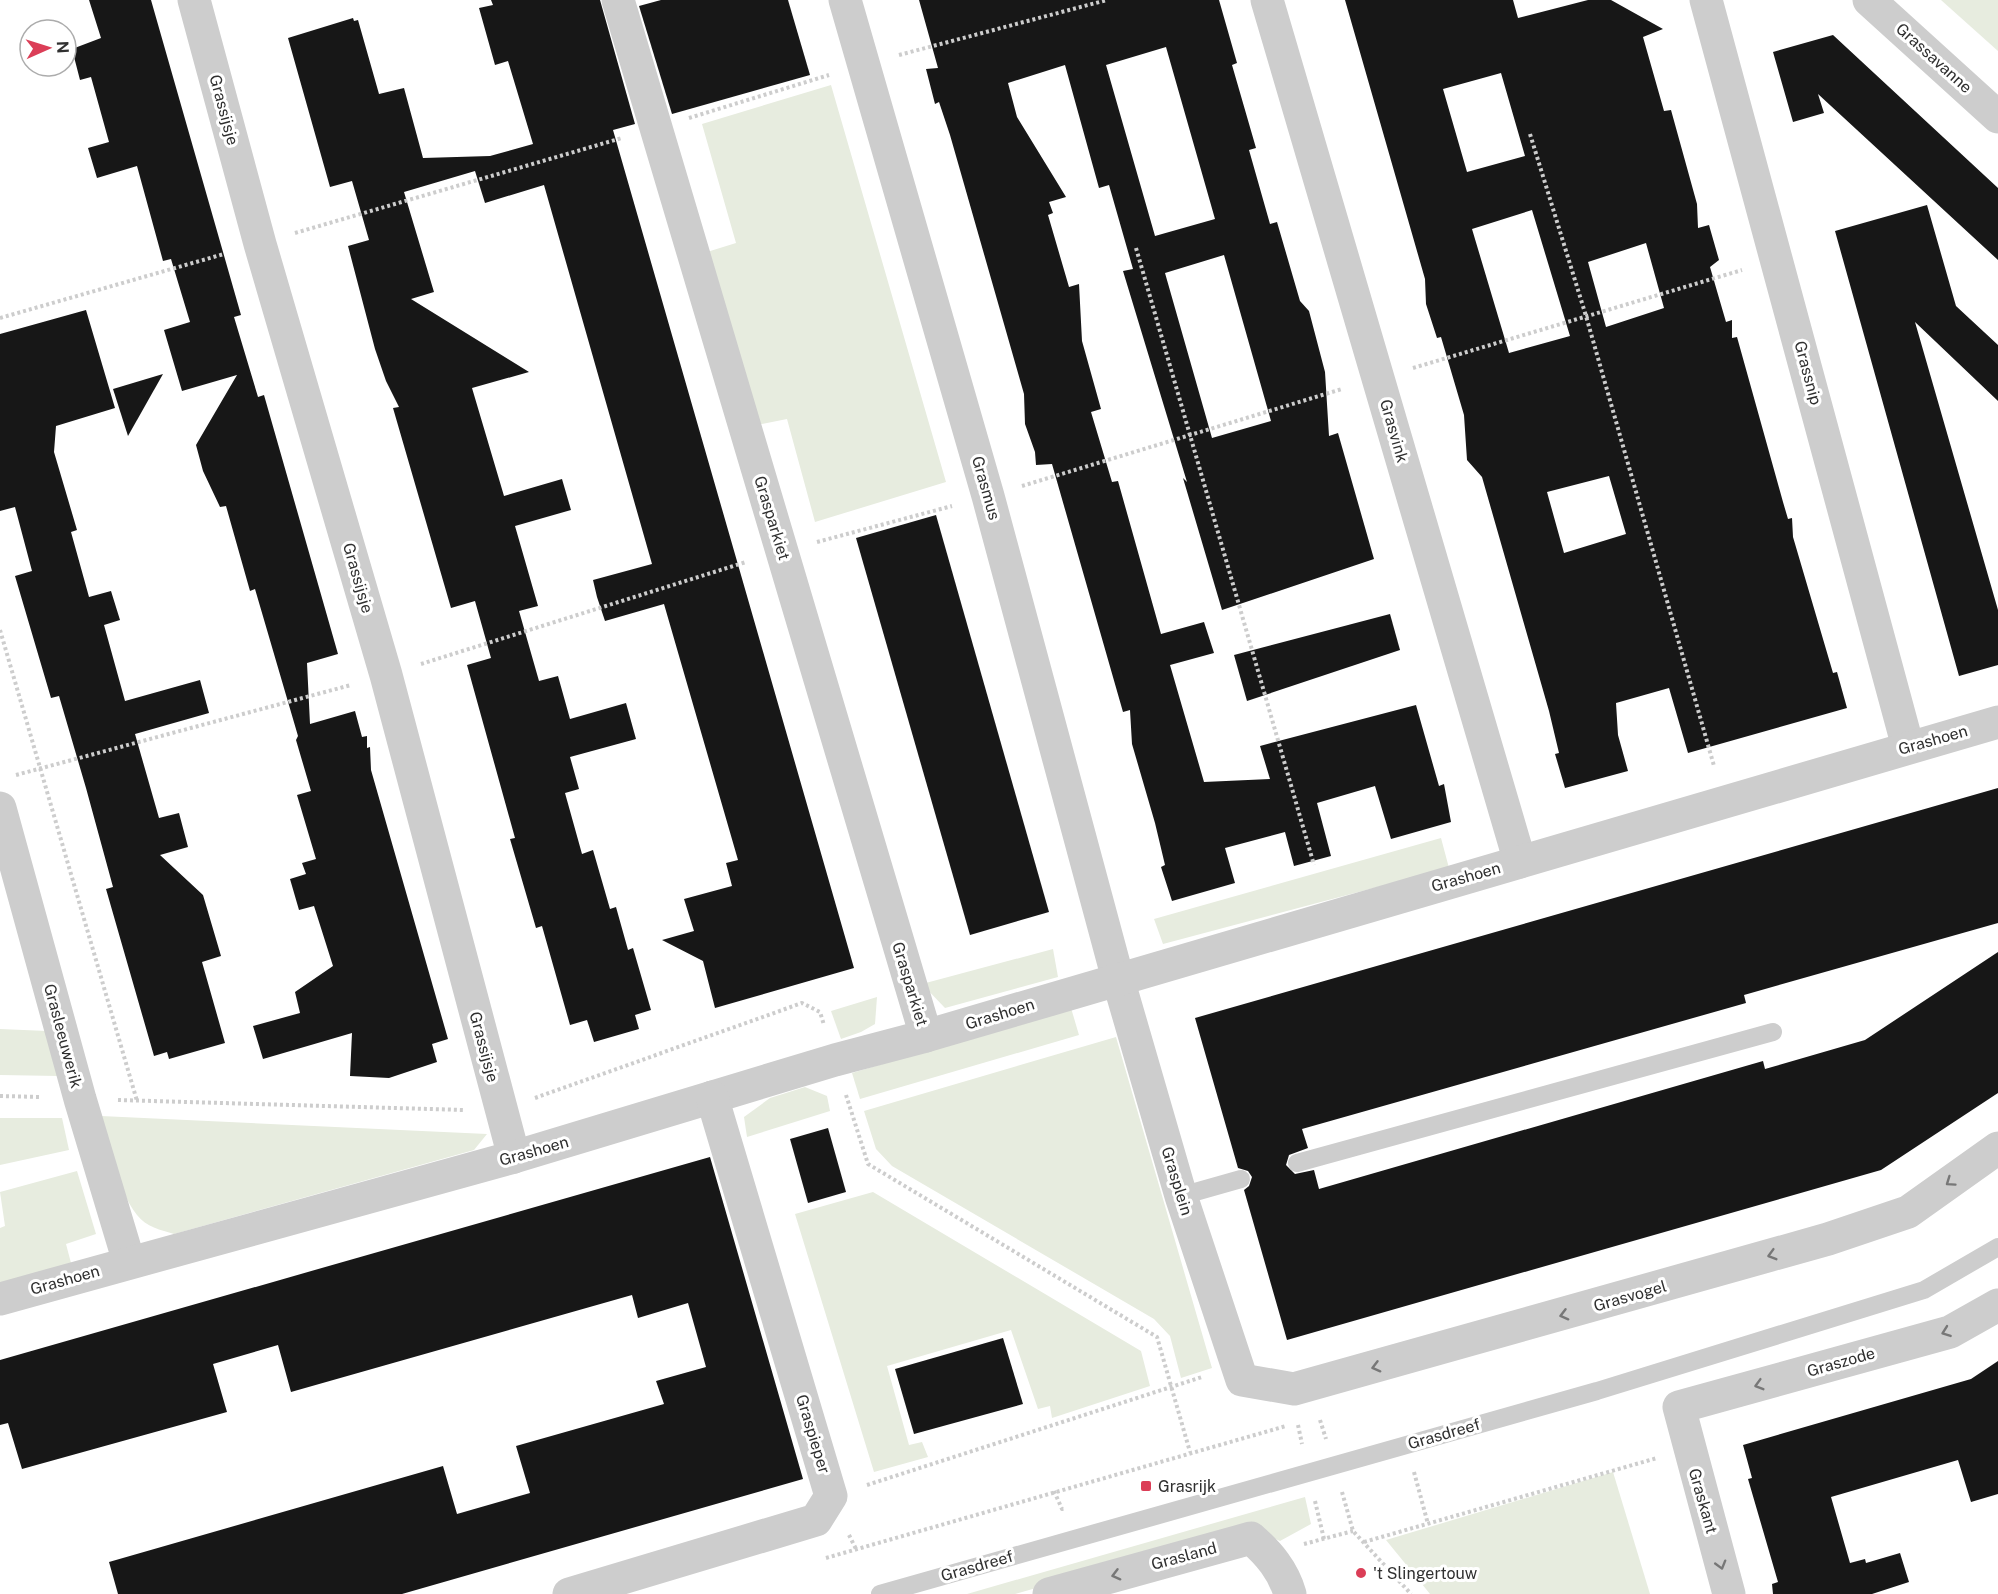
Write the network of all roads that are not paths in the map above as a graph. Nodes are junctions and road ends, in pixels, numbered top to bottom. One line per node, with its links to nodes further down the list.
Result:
1 (194, 0): 17 (street, Grassijsje)
2 (618, 0): 14 (street, Grasparkiet)
3 (845, 0): 12 (street, Grasmus)
4 (1267, 0): 11 (street, Grasvink)
5 (1706, 0): 9 (street, Grassnip)
6 (1869, 0): 7 (street, Grassavanne)
7 (1998, 117)
8 (1998, 722): 9 (street, Grashoen)
9 (1908, 747): 11 (street, Grashoen)
10 (0, 808): 22 (street, Grasleeuwerik)
11 (1520, 862): 12 (street, Grashoen)
12 (1118, 979): 14 (street, Grashoen); 20 (street, Grasplein)
13 (1773, 1032): 18 (lane)
14 (926, 1036): 15 (street, Grashoen)
15 (712, 1097): 17 (street, Grashoen); 27 (street, Graspieper)
16 (1998, 1148): 25 (street, Grasvogel, one-way to 25)
17 (514, 1157): 22 (street, Grashoen)
18 (1297, 1163)
19 (1241, 1179): 20 (lane)
20 (1181, 1196): 25 (street, Grasplein)
21 (1998, 1247): 28 (lane, Grasdreef)
22 (129, 1262): 23 (street, Grashoen)
23 (0, 1299)
24 (1998, 1305): 26 (street, Graszode, one-way to 26)
25 (1239, 1373)
26 (1679, 1407): 31 (street, Graskant, one-way to 31)
27 (568, 1594)
28 (880, 1594)
29 (1049, 1594): 30 (street, Grasland, one-way to 29)
30 (1290, 1594)
31 (1729, 1594)

